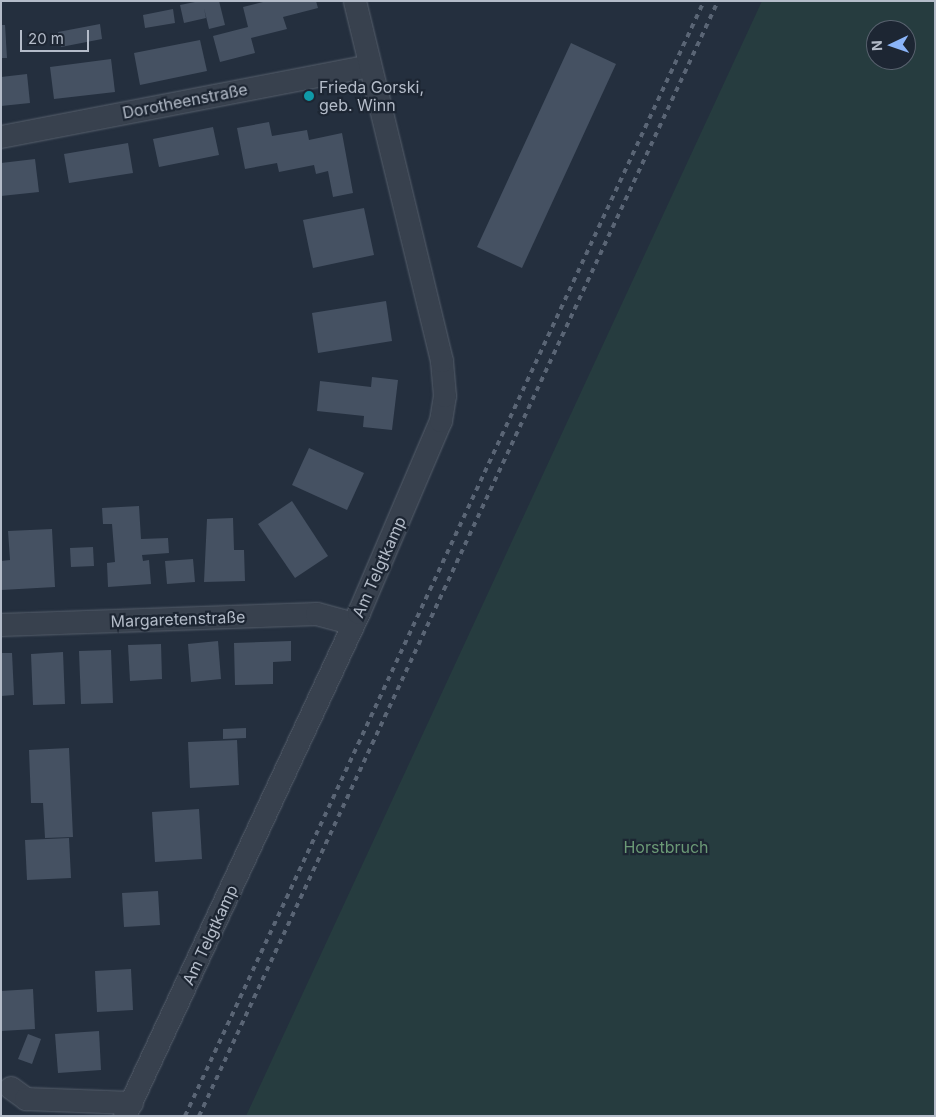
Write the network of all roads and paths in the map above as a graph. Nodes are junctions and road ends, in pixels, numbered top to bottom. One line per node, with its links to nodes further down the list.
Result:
1 (355, 1): 2 (street, Am Telgtkamp)
2 (368, 66): 3 (street, Dorotheenstraße); 4 (street, Am Telgtkamp)
3 (1, 137)
4 (354, 624): 5 (street, Margaretenstraße); 7 (street, Am Telgtkamp)
5 (1, 625)
6 (11, 1088): 7 (street, Am Telgtkamp)
7 (129, 1109)

